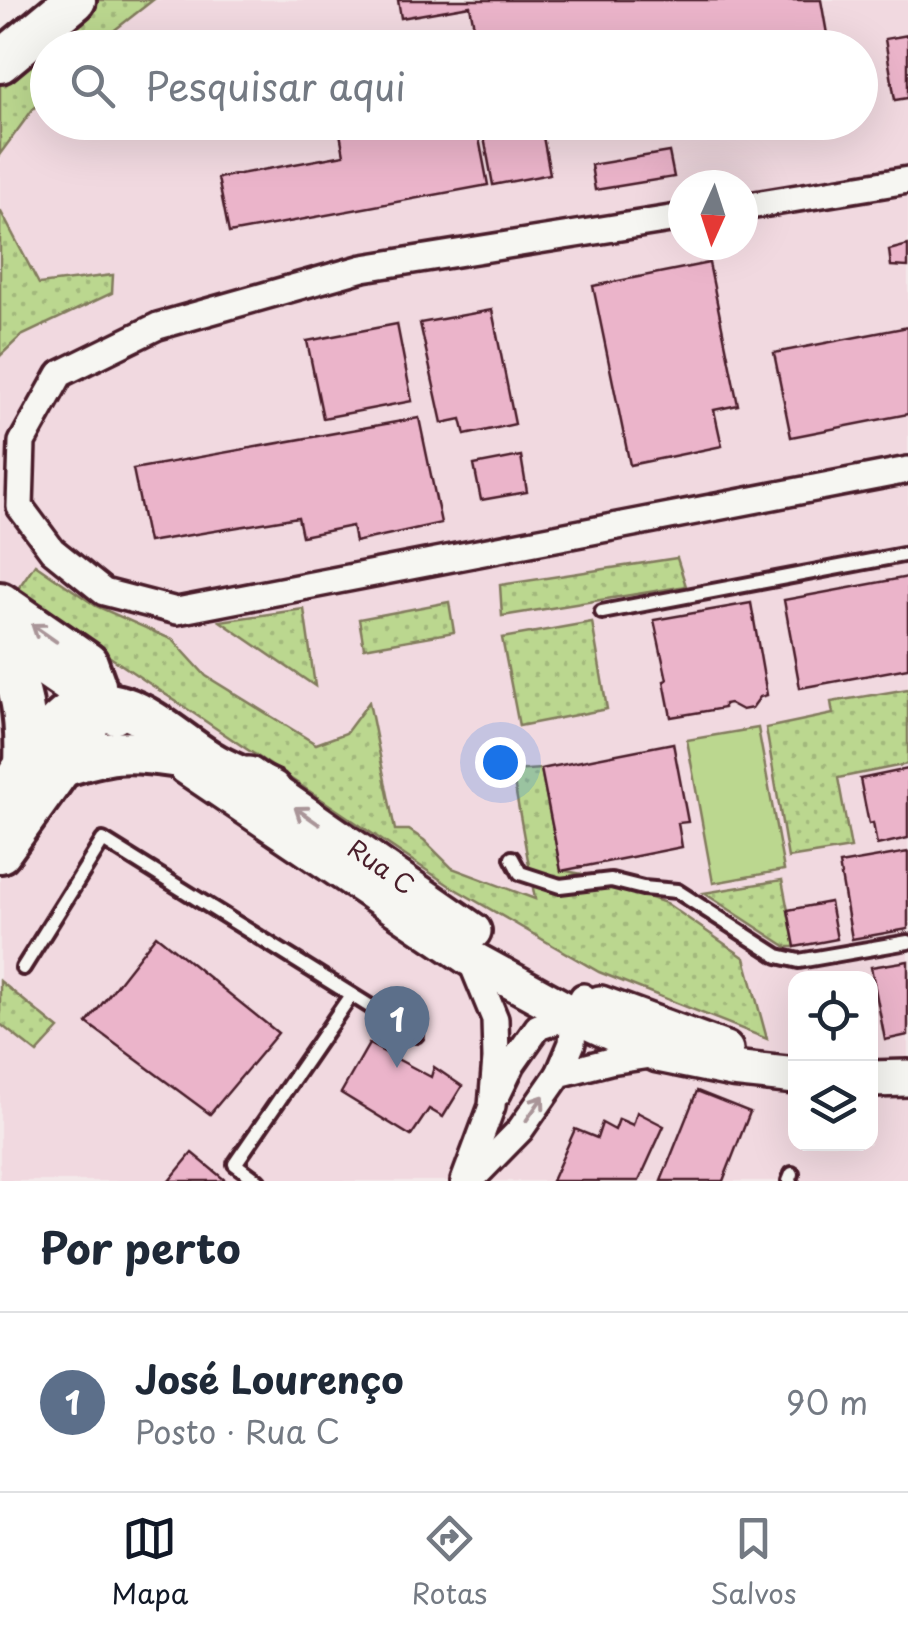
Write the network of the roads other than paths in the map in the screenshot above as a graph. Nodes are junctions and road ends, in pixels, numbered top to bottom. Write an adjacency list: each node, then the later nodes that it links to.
1 (45, 0): 4 (main road)
2 (75, 0): 3 (main road)
3 (39, 30)
4 (0, 37)
5 (30, 37): 6 (main road)
6 (0, 62)
7 (908, 180): 8 (street)
8 (758, 205)
9 (668, 218): 10 (street)
10 (908, 470)
11 (908, 554): 13 (lane)
12 (0, 603): 15 (main road, Rua C, one-way to 12)
13 (602, 612)
14 (0, 640): 16 (street, Rua C); 18 (main road)
15 (87, 663): 16 (main road); 19 (street, Rua C)
16 (95, 703): 17 (street, Rua C); 18 (main road); 19 (main road)
17 (172, 756): 18 (main road); 24 (street, Rua C)
18 (44, 765): 20 (main road); 21 (main road)
19 (272, 790): 27 (street, Rua C, one-way to 19)
20 (0, 804)
21 (0, 852)
22 (512, 858): 23 (lane)
23 (908, 942)
24 (470, 958): 27 (street, Rua C); 35 (street)
25 (23, 968): 26 (lane)
26 (352, 994): 28 (lane); 36 (lane)
27 (578, 1006): 29 (street, Rua C); 30 (street, Rua C); 31 (street); 35 (street)
28 (416, 1035)
29 (658, 1054): 31 (street); 32 (street, Rua C)
30 (788, 1073)
31 (559, 1074): 37 (street, one-way to 31)
32 (788, 1075)
33 (908, 1078): 34 (street)
34 (878, 1079)
35 (492, 1106): 37 (street)
36 (258, 1181)
37 (467, 1181)

